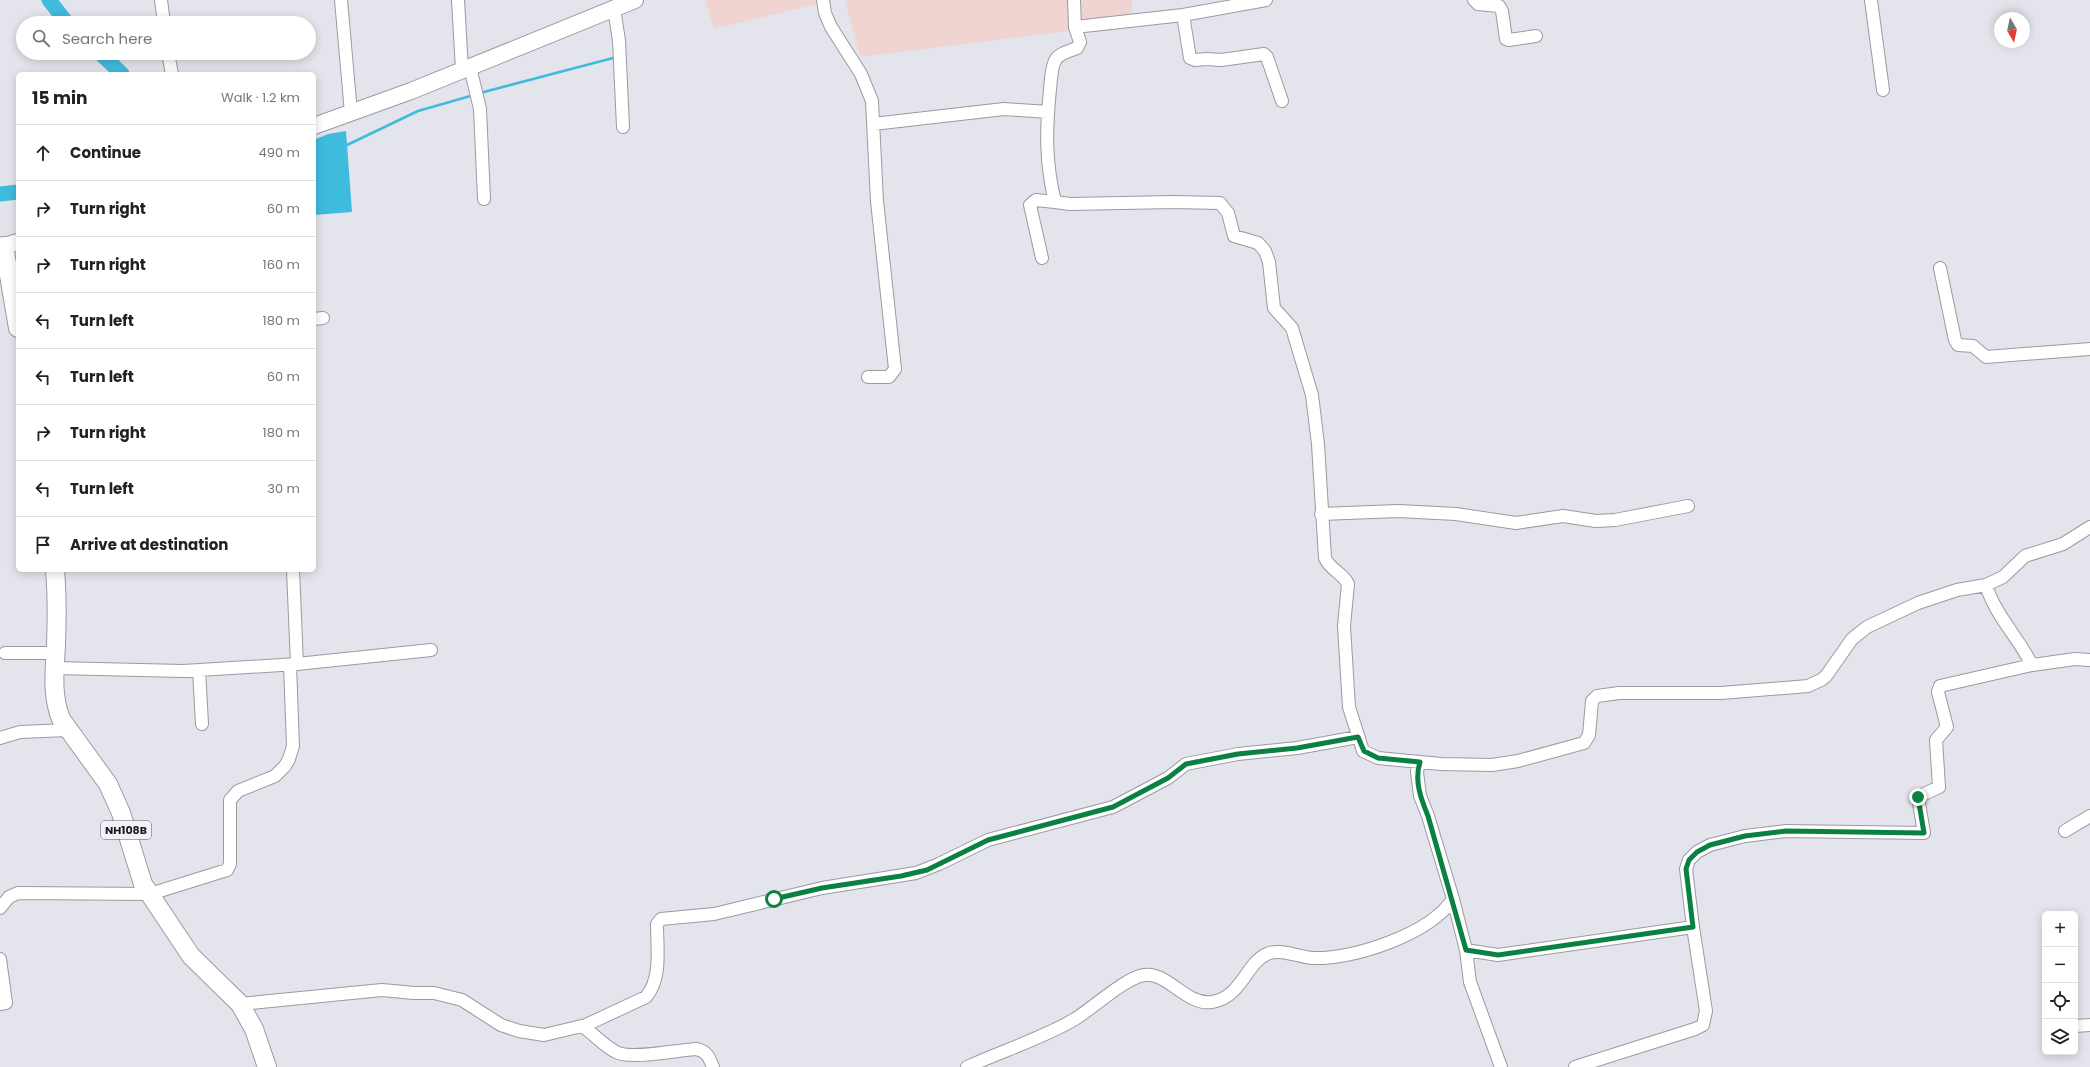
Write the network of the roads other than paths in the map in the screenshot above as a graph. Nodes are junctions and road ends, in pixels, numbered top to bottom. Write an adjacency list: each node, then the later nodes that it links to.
1 (160, 0): 12 (street)
2 (341, 0): 21 (street)
3 (458, 0): 16 (street)
4 (635, 0): 10 (main road)
5 (823, 0): 22 (street)
6 (1074, 0): 13 (street)
7 (1266, 0): 11 (street)
8 (1474, 0): 14 (street)
9 (1871, 0): 18 (street)
10 (614, 8): 16 (main road); 24 (street)
11 (1183, 15): 13 (street); 19 (street)
12 (163, 16)
13 (1076, 27): 20 (street)
14 (1536, 36)
15 (169, 60): 17 (street)
16 (466, 68): 21 (main road); 25 (street)
17 (172, 72)
18 (1883, 90)
19 (1282, 100)
20 (1048, 112): 22 (street); 26 (street)
21 (351, 113): 23 (main road)
22 (873, 124): 32 (street)
23 (316, 125)
24 (623, 127)
25 (484, 199)
26 (1055, 202): 28 (street); 34 (street)
27 (7, 245): 30 (highway)
28 (1042, 258)
29 (1940, 268): 31 (street)
30 (16, 314)
31 (2090, 349)
32 (868, 377)
33 (1688, 506): 34 (street)
34 (1322, 514): 48 (street)
35 (2090, 527): 38 (street)
36 (55, 572): 42 (highway, NH108B)
37 (293, 572): 43 (street)
38 (1986, 585): 44 (street); 50 (street)
39 (431, 650): 43 (street)
40 (5, 653): 42 (street)
41 (2090, 660): 44 (street)
42 (55, 661): 45 (street); 47 (highway, NH108B)
43 (294, 664): 45 (street); 53 (street)
44 (2032, 665): 56 (street)
45 (199, 670): 46 (street)
46 (202, 724)
47 (68, 730): 49 (street); 53 (highway, NH108B)
48 (1358, 737): 50 (street); 62 (street)
49 (0, 738)
50 (1420, 762): 54 (street)
51 (2090, 816): 52 (street)
52 (2065, 831)
53 (150, 894): 55 (street); 60 (highway, NH108B)
54 (1453, 899): 57 (street); 66 (street)
55 (0, 908)
56 (1693, 927): 57 (street); 68 (street)
57 (1466, 950): 67 (street)
58 (0, 959): 59 (street)
59 (0, 1004)
60 (240, 1004): 62 (street); 64 (highway, NH108B)
61 (2090, 1025): 63 (street)
62 (582, 1026): 65 (street)
63 (2078, 1026)
64 (267, 1067)
65 (713, 1067)
66 (967, 1067)
67 (1501, 1067)
68 (1575, 1067)

